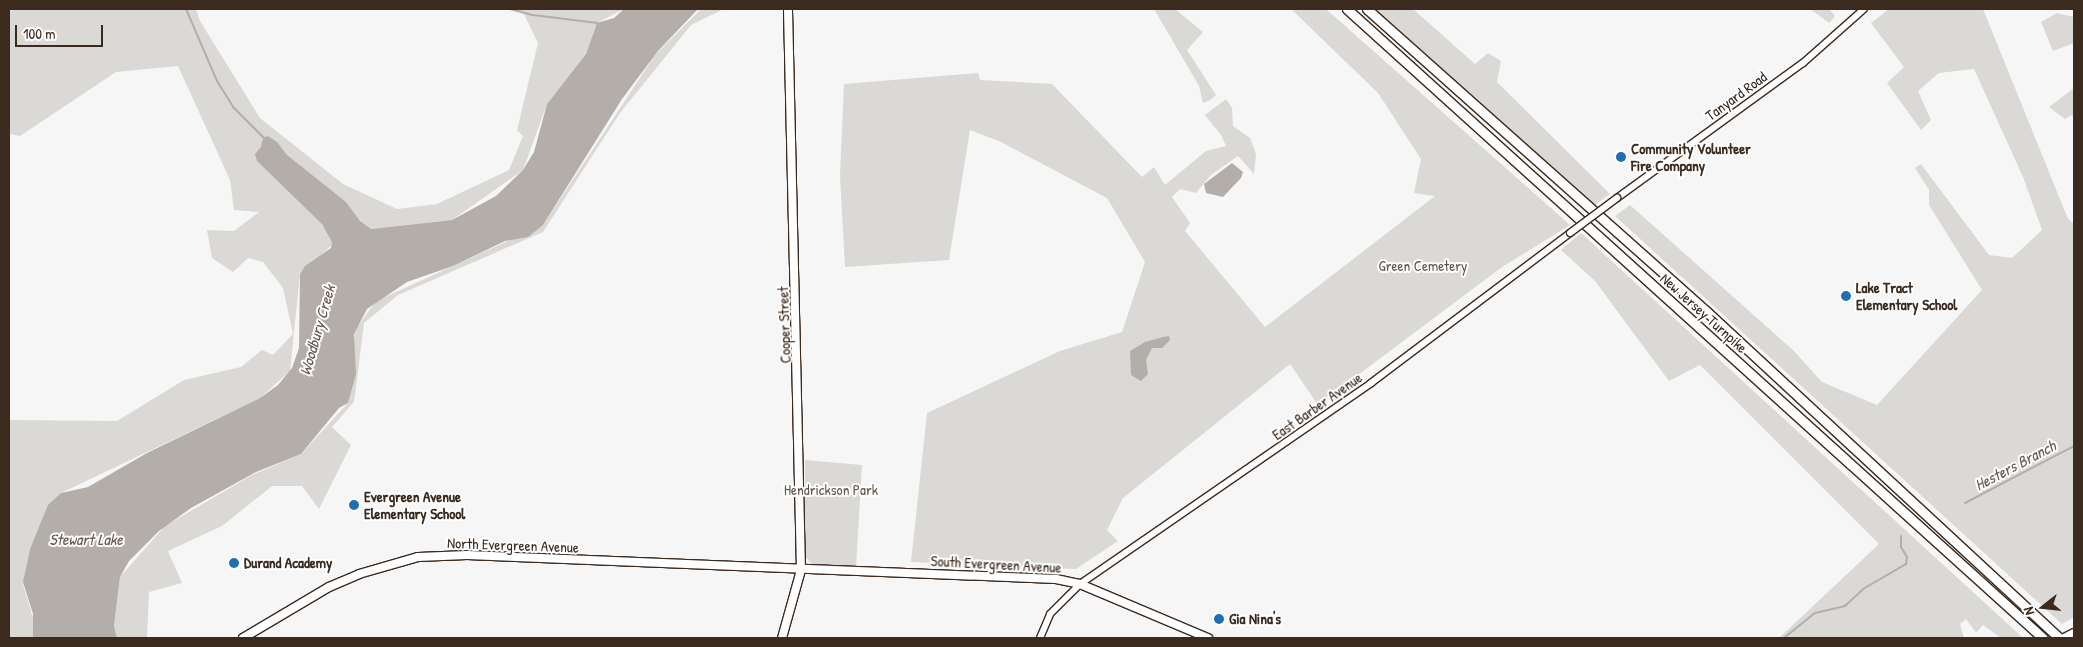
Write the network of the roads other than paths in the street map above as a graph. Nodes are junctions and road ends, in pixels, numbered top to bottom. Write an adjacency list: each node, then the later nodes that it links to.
1 (788, 9): 6 (main road, Cooper Street)
2 (1347, 9): 13 (highway, New Jersey Turnpike)
3 (1367, 9): 14 (highway, New Jersey Turnpike)
4 (1864, 9): 5 (street, Tanyard Road)
5 (1617, 198): 7 (street, East Barber Avenue, bridge)
6 (801, 570): 7 (main road, South Evergreen Avenue); 9 (main road, North Evergreen Avenue); 10 (main road, Cooper Street)
7 (1080, 584): 11 (street, East Barber Avenue); 12 (main road, South Evergreen Avenue)
8 (2074, 633): 15 (main road)
9 (243, 638)
10 (782, 638)
11 (1040, 638)
12 (1208, 638)
13 (2043, 638)
14 (2059, 638)
15 (2064, 638)

